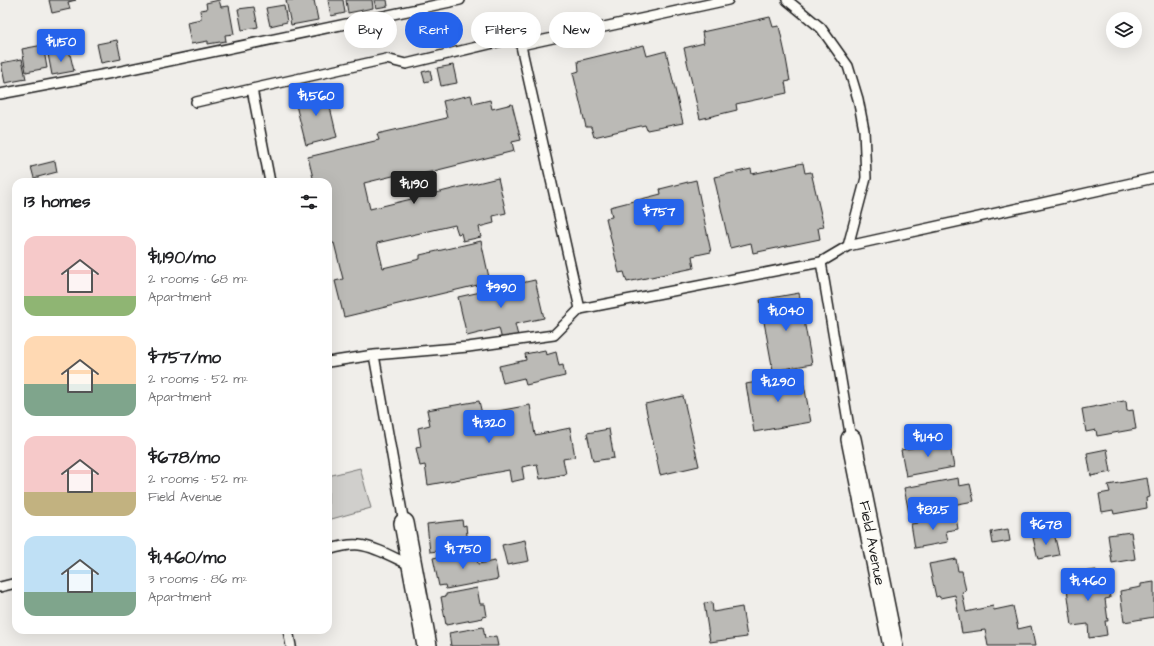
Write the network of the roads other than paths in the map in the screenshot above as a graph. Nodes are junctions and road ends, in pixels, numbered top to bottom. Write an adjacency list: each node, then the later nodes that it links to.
1 (460, 0): 8 (lane)
2 (728, 0): 4 (lane)
3 (787, 0): 12 (lane)
4 (541, 41)
5 (473, 48): 7 (lane)
6 (522, 48): 14 (lane)
7 (252, 89): 9 (lane); 10 (lane)
8 (0, 94)
9 (196, 102)
10 (269, 178)
11 (1154, 178): 12 (lane)
12 (848, 246): 13 (lane)
13 (821, 262): 14 (lane); 17 (lane)
14 (580, 309): 15 (lane)
15 (374, 355): 16 (lane); 18 (lane)
16 (332, 361)
17 (851, 439): 26 (street, Field Avenue)
18 (404, 523): 20 (street)
19 (332, 549): 20 (lane)
20 (412, 566): 25 (street)
21 (12, 584): 22 (lane)
22 (0, 587)
23 (289, 634): 24 (lane)
24 (291, 646)
25 (427, 646)
26 (893, 646)

